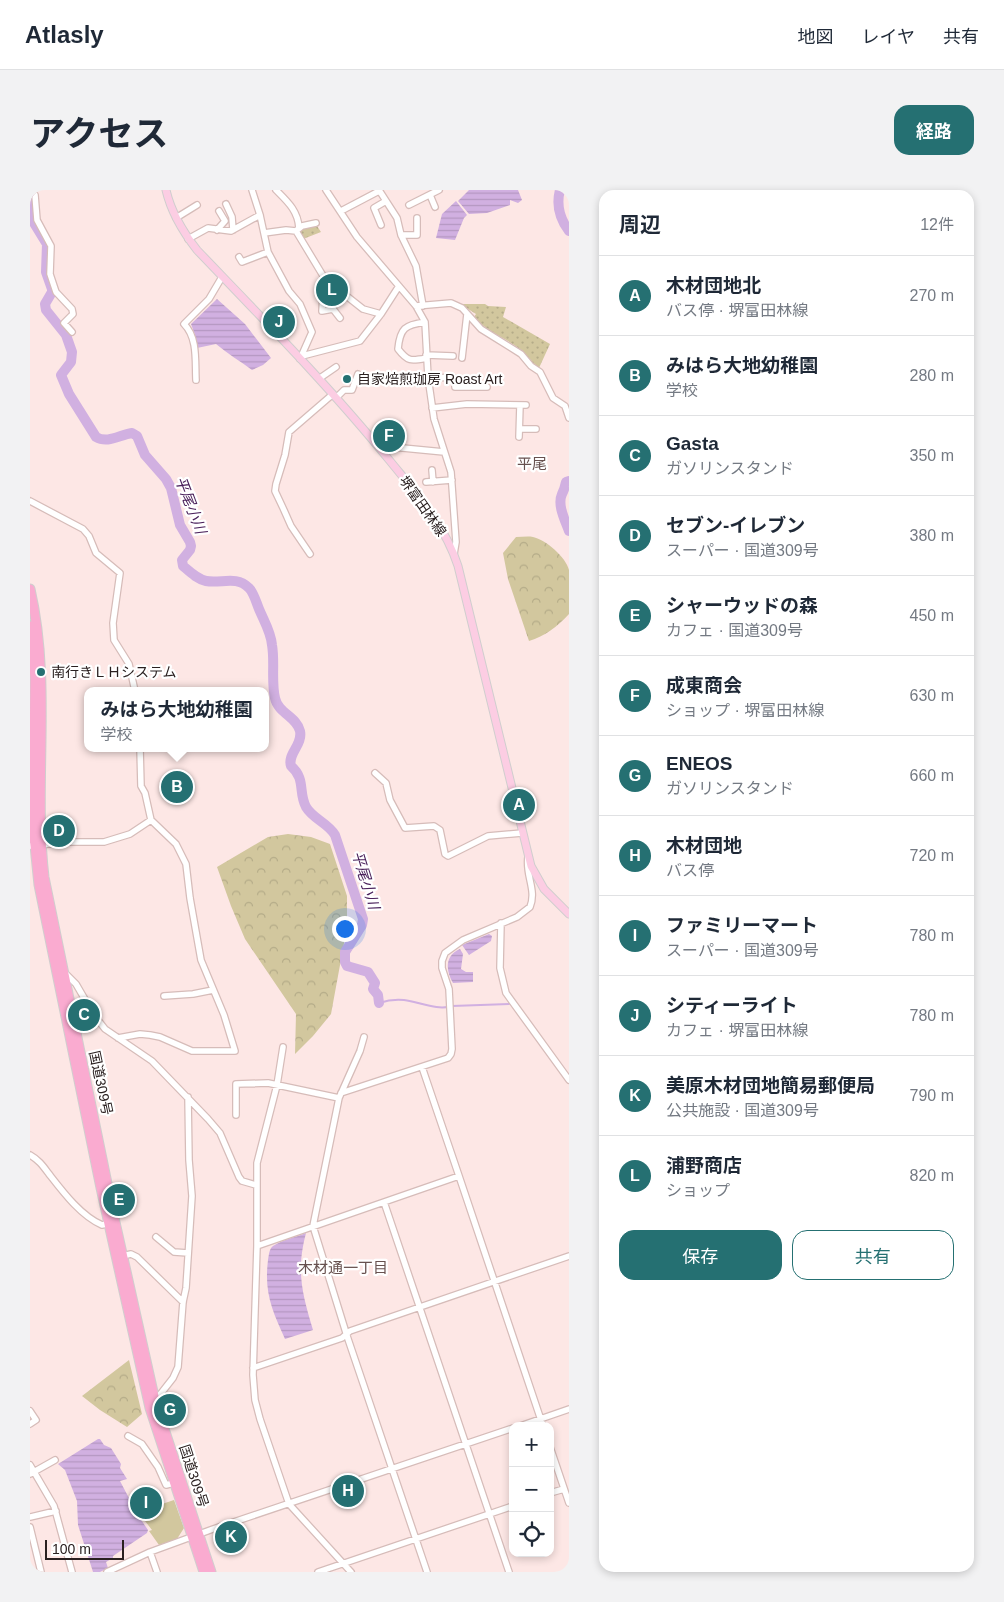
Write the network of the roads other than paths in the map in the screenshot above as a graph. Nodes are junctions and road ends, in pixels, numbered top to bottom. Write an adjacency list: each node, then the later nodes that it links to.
1 (30, 190): 37 (street)
2 (166, 190): 17 (main road, 堺富田林線)
3 (252, 190): 16 (street)
4 (276, 190): 23 (street)
5 (326, 190): 15 (street)
6 (439, 190): 8 (street)
7 (379, 191): 9 (street); 15 (street)
8 (430, 195): 11 (street); 13 (street)
9 (386, 202): 20 (street); 25 (street)
10 (226, 204): 22 (street)
11 (409, 204)
12 (197, 205): 17 (street)
13 (435, 207)
14 (219, 211): 21 (street)
15 (341, 211): 31 (street)
16 (260, 215): 22 (street); 24 (street)
17 (176, 218): 26 (main road, 堺富田林線)
18 (417, 218): 25 (street)
19 (316, 223): 23 (street)
20 (381, 225)
21 (217, 230): 22 (street); 26 (street)
22 (233, 230)
23 (297, 230): 24 (street); 30 (street)
24 (264, 233): 27 (street)
25 (401, 235): 32 (street)
26 (188, 238): 29 (main road, 堺富田林線)
27 (268, 252): 28 (street); 40 (street)
28 (239, 257)
29 (222, 276): 40 (main road, 堺富田林線); 46 (street)
30 (329, 282): 33 (street); 35 (street)
31 (400, 286): 32 (street); 33 (street)
32 (420, 306): 34 (street); 36 (street)
33 (381, 314): 40 (street)
34 (467, 314): 41 (street); 50 (street)
35 (340, 318)
36 (425, 322): 38 (street); 38 (street)
37 (72, 332)
38 (427, 356): 39 (street); 44 (street)
39 (453, 356)
40 (301, 357): 45 (main road, 堺富田林線)
41 (462, 358)
42 (336, 367): 45 (street)
43 (358, 374): 48 (street)
44 (428, 377): 47 (street); 49 (street)
45 (320, 378): 48 (main road, 堺富田林線)
46 (196, 380)
47 (487, 387)
48 (335, 396): 54 (main road, 堺富田林線); 61 (street)
49 (432, 408): 51 (street); 55 (street)
50 (569, 418)
51 (520, 429): 52 (street); 53 (street)
52 (536, 430)
53 (519, 437)
54 (375, 443): 55 (street); 62 (main road, 堺富田林線)
55 (444, 452): 57 (street)
56 (432, 470): 59 (street)
57 (452, 480): 59 (street); 62 (street)
58 (426, 482): 59 (street)
59 (433, 482)
60 (30, 501): 65 (street)
61 (310, 554)
62 (454, 554): 70 (main road, 堺富田林線)
63 (30, 589): 71 (highway, 国道309号)
64 (30, 626): 66 (highway, 国道309号)
65 (134, 687)
66 (32, 713): 71 (highway, 国道309号)
67 (140, 752): 69 (street)
68 (375, 773): 70 (street)
69 (151, 820): 71 (street); 76 (street)
70 (522, 833): 72 (main road, 堺富田林線)
71 (35, 846): 75 (highway, 国道309号); 91 (highway, 国道309号)
72 (528, 857): 73 (main road, 堺富田林線); 74 (street)
73 (569, 914)
74 (501, 923): 81 (street); 82 (street)
75 (64, 972): 79 (street); 91 (highway, 国道309号)
76 (213, 990): 77 (street); 79 (street)
77 (164, 996)
78 (364, 1037): 84 (street)
79 (118, 1038): 85 (street)
80 (283, 1047): 83 (street)
81 (422, 1067): 84 (street); 88 (street)
82 (569, 1080)
83 (277, 1085): 84 (street); 86 (street); 89 (street)
84 (340, 1096): 92 (street)
85 (188, 1097): 89 (street); 95 (street)
86 (236, 1115)
87 (30, 1155): 91 (street)
88 (459, 1176): 90 (street); 98 (street)
89 (256, 1185): 94 (street)
90 (384, 1202): 92 (street); 100 (street)
91 (112, 1223): 96 (highway, 国道309号); 118 (highway, 国道309号)
92 (314, 1226): 94 (street); 101 (street)
93 (156, 1237): 95 (street)
94 (257, 1246): 102 (street)
95 (188, 1253): 99 (street)
96 (122, 1256): 99 (street); 103 (highway, 国道309号)
97 (569, 1256): 98 (street)
98 (494, 1282): 100 (street); 106 (street)
99 (183, 1302): 103 (street)
100 (420, 1308): 101 (street); 112 (street)
101 (346, 1334): 102 (street); 116 (street)
102 (253, 1368): 122 (street)
103 (155, 1401): 128 (highway, 国道309号)
104 (569, 1409): 106 (street)
105 (30, 1411): 109 (street)
106 (540, 1418): 107 (street); 108 (street)
107 (530, 1422)
108 (542, 1422)
109 (30, 1424)
110 (509, 1429): 112 (street)
111 (128, 1436): 118 (street)
112 (466, 1444): 116 (street); 125 (street)
113 (554, 1459): 119 (street)
114 (54, 1460): 117 (street)
115 (30, 1465): 117 (street)
116 (392, 1469): 122 (street); 129 (street)
117 (32, 1473): 124 (street)
118 (174, 1483): 128 (highway, 国道309号)
119 (564, 1488): 120 (street); 121 (street)
120 (554, 1492)
121 (569, 1502)
122 (289, 1504): 128 (street); 131 (street)
123 (509, 1507): 125 (street)
124 (56, 1511): 126 (street); 134 (street)
125 (490, 1514): 129 (street); 141 (street)
126 (30, 1517)
127 (30, 1527): 133 (street)
128 (195, 1536): 130 (street); 136 (highway, 国道309号); 137 (highway, 国道309号)
129 (416, 1540): 131 (street); 140 (street)
130 (150, 1552): 132 (street); 135 (street)
131 (343, 1564): 138 (street); 139 (street)
132 (112, 1571)
133 (41, 1572)
134 (72, 1572)
135 (156, 1572)
136 (204, 1572)
137 (212, 1572)
138 (318, 1572)
139 (351, 1572)
140 (427, 1572)
141 (509, 1572)

